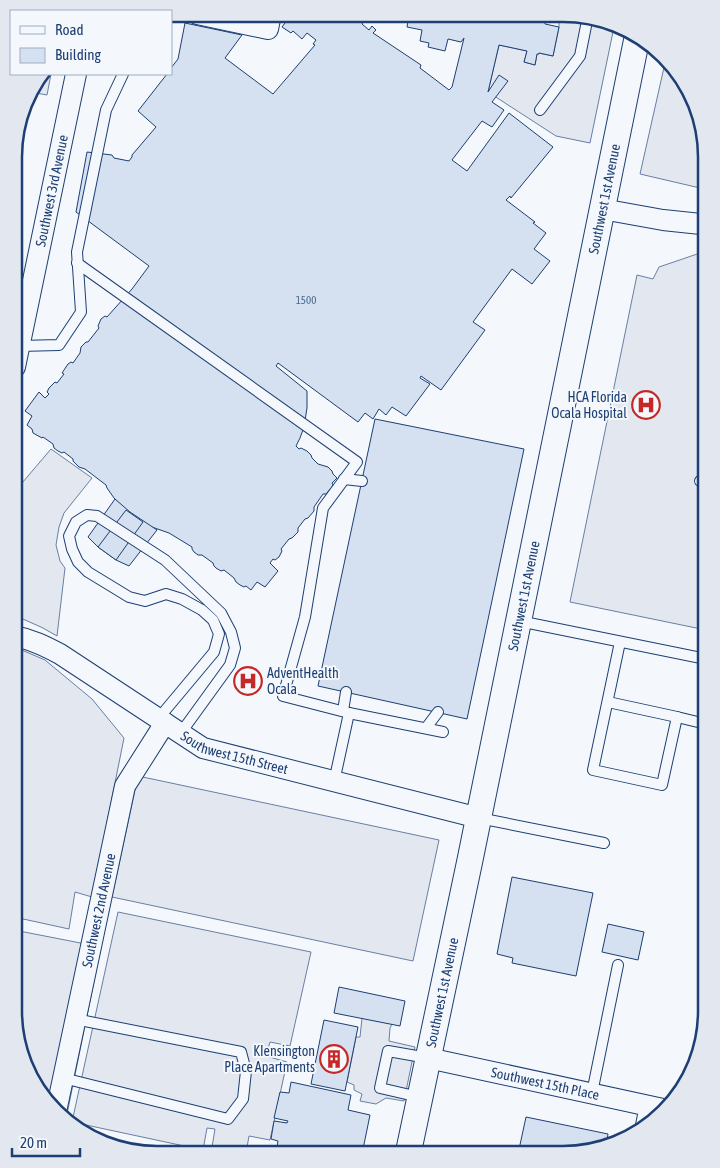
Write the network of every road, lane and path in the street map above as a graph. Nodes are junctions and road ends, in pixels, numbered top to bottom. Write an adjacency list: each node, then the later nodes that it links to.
1 (586, 25): 5 (lane)
2 (636, 44): 6 (street, Southwest 1st Avenue)
3 (76, 75): 9 (street, Southwest 3rd Avenue)
4 (123, 75): 8 (lane)
5 (540, 110)
6 (602, 209): 7 (street); 13 (street, Southwest 1st Avenue)
7 (698, 224)
8 (78, 263): 10 (lane); 11 (lane)
9 (22, 323)
10 (22, 346)
11 (344, 479): 12 (lane); 19 (lane)
12 (362, 481)
13 (519, 621): 15 (lane); 27 (street, Southwest 1st Avenue)
14 (22, 637): 23 (street, Southwest 15th Street)
15 (620, 642): 16 (lane); 18 (lane)
16 (697, 657)
17 (346, 692): 19 (lane)
18 (608, 702): 21 (lane); 21 (lane)
19 (346, 712): 24 (lane); 26 (lane)
20 (438, 712): 24 (lane)
21 (677, 717): 22 (lane)
22 (697, 722)
23 (167, 725): 23 (lane); 26 (street, Southwest 15th Street); 30 (street, Southwest 2nd Avenue)
24 (426, 728): 25 (lane)
25 (443, 732)
26 (334, 782): 27 (street, Southwest 15th Street)
27 (479, 818): 28 (lane); 31 (street, Southwest 1st Avenue)
28 (604, 843)
29 (618, 965): 33 (lane)
30 (75, 1019): 32 (street, Southwest 2nd Avenue); 32 (lane)
31 (428, 1058): 33 (street, Southwest 15th Place); 34 (street, Southwest 1st Avenue); 34 (lane)
32 (63, 1078): 35 (street, Southwest 2nd Avenue)
33 (592, 1093): 36 (street, Southwest 15th Place)
34 (420, 1096): 37 (street, Southwest 1st Avenue)
35 (58, 1102)
36 (654, 1107)
37 (410, 1146)

